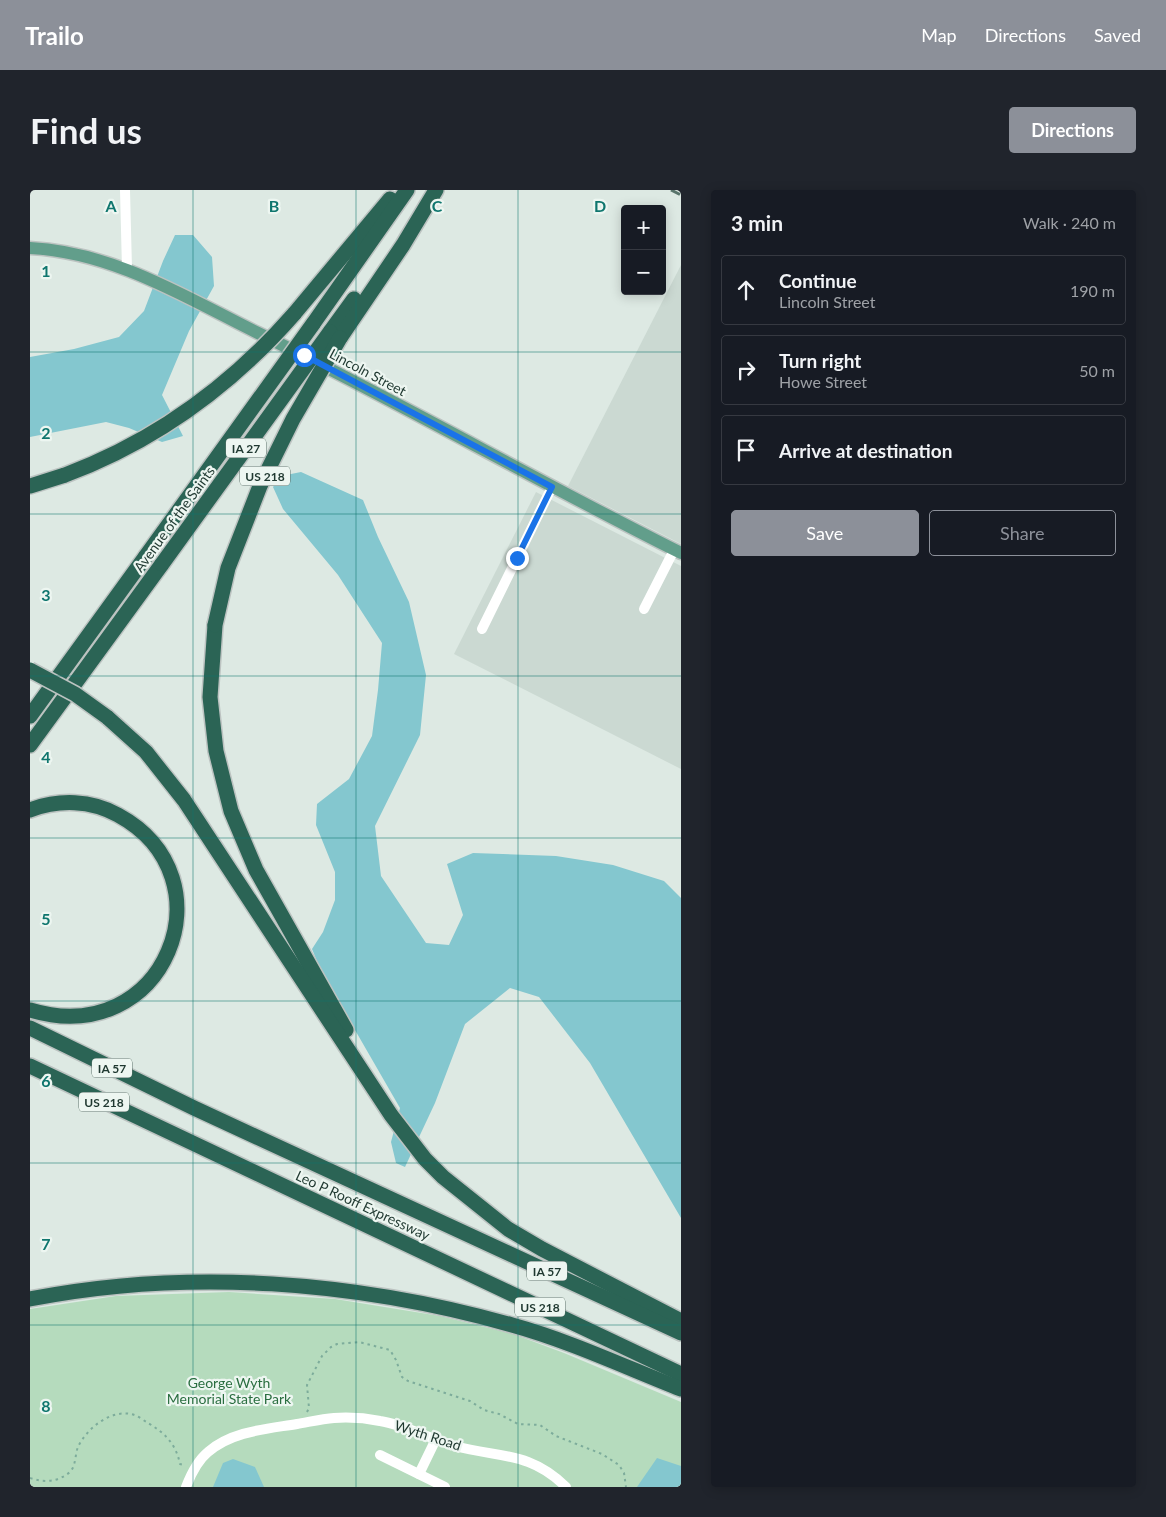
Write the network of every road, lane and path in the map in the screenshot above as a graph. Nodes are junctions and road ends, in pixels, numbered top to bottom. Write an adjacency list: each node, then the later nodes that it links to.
1 (125, 190): 7 (street)
2 (398, 190): 9 (highway, bridge)
3 (407, 190): 15 (highway, Avenue of the Saints, bridge)
4 (432, 190): 8 (highway, Avenue of the Saints / IA 27)
5 (436, 190): 8 (highway, US 218)
6 (30, 248): 7 (main road, Lincoln Street)
7 (127, 269): 10 (main road, Lincoln Street)
8 (335, 335): 16 (highway, Avenue of the Saints / IA 27, bridge); 21 (highway, US 218, bridge)
9 (30, 486)
10 (552, 487): 11 (main road, Lincoln Street); 13 (street)
11 (677, 551): 12 (street)
12 (644, 609)
13 (482, 629)
14 (30, 670): 21 (highway, bridge)
15 (30, 716)
16 (30, 744)
17 (30, 810): 18 (highway)
18 (30, 1010)
19 (30, 1028): 24 (highway, Leo P Rooff Expressway / IA 57)
20 (30, 1066): 25 (highway, Leo P Rooff Expressway / US 218)
21 (391, 1114): 23 (highway, US 218)
22 (30, 1299): 26 (highway)
23 (681, 1321)
24 (681, 1333)
25 (681, 1374)
26 (681, 1389)
27 (436, 1439): 29 (street); 30 (street, Wyth Road); 32 (street, Wyth Road)
28 (380, 1455): 29 (street)
29 (419, 1474): 31 (street)
30 (186, 1487)
31 (445, 1487)
32 (566, 1487)

